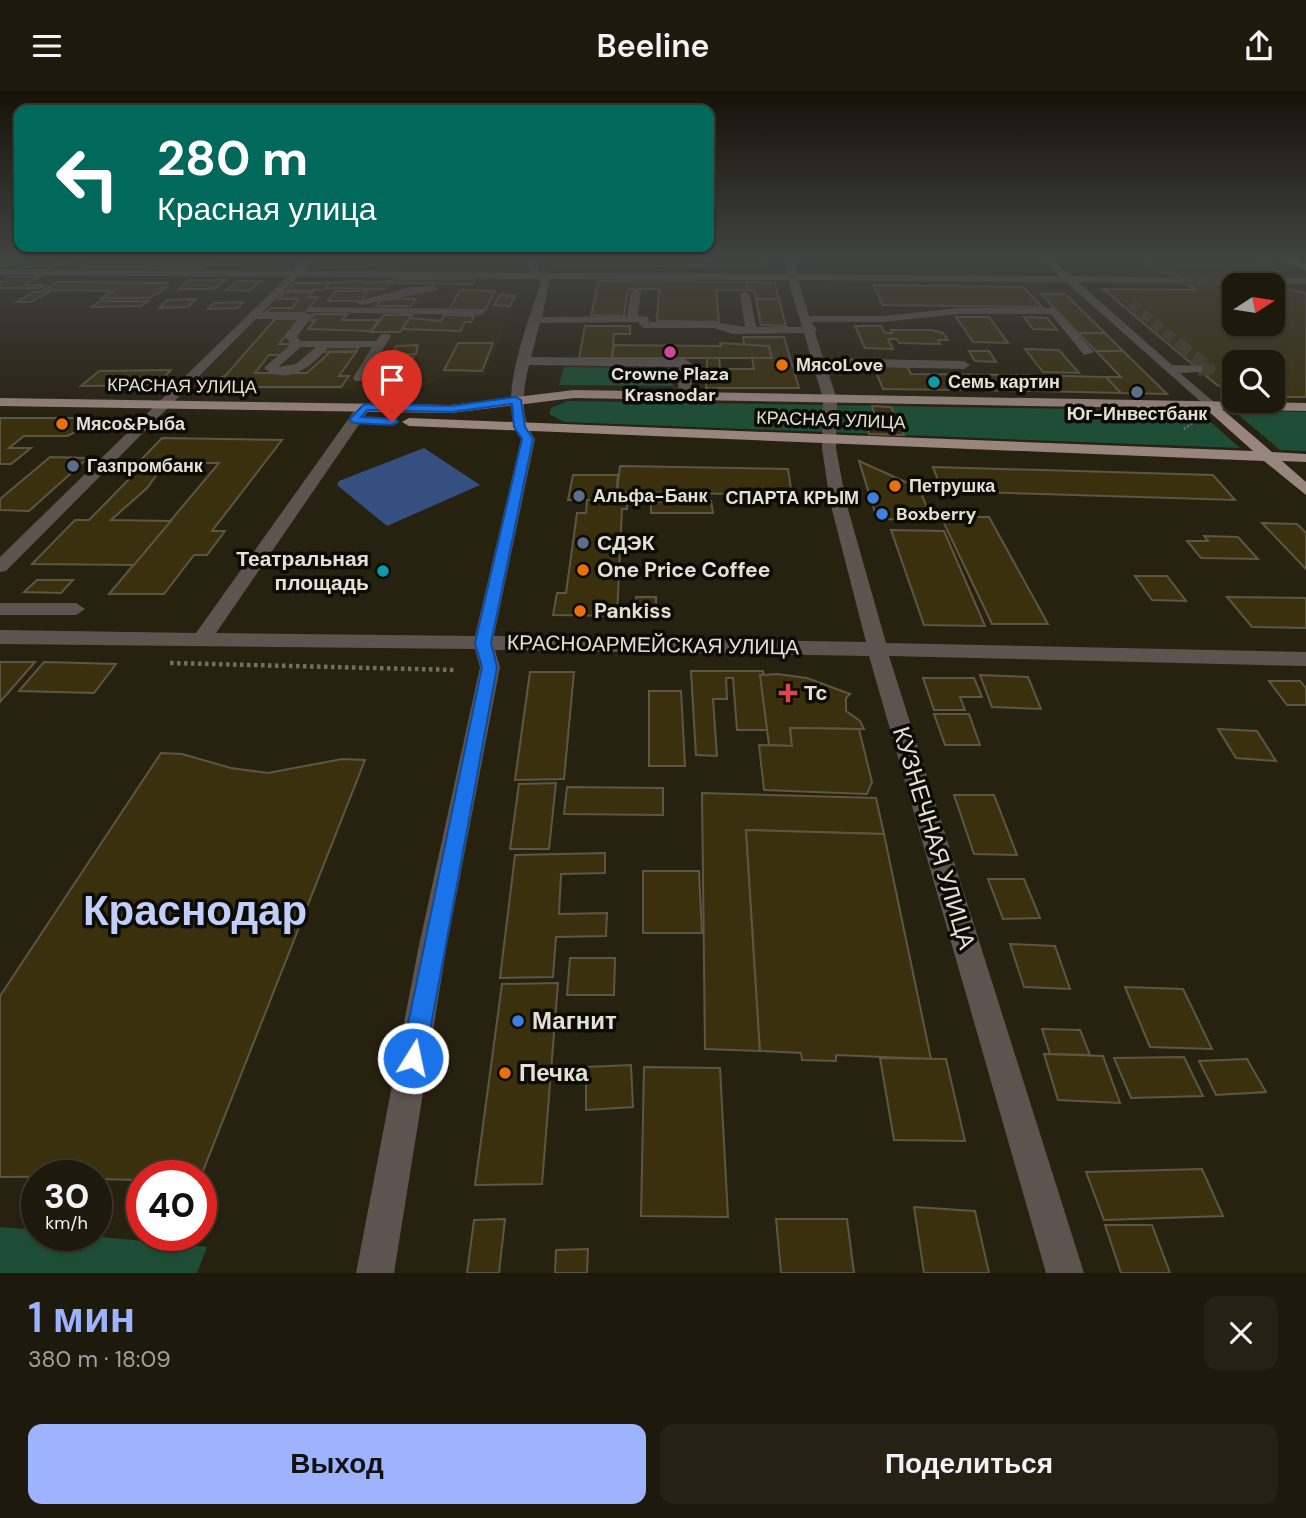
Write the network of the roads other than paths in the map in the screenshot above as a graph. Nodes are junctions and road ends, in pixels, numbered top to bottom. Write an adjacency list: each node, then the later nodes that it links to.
1 (255, 313): 11 (street)
2 (282, 313): 11 (street)
3 (311, 313): 16 (street)
4 (539, 313): 13 (street)
5 (633, 313): 12 (street)
6 (748, 313): 15 (street)
7 (805, 313): 14 (street, КУЗНЕЧНАЯ УЛИЦА)
8 (923, 313): 14 (street)
9 (1055, 313): 19 (street)
10 (1108, 313): 23 (street)
11 (251, 317): 33 (street)
12 (632, 319): 13 (street); 15 (street)
13 (538, 320): 21 (street)
14 (809, 324): 15 (street); 20 (street, КУЗНЕЧНАЯ УЛИЦА)
15 (751, 330)
16 (298, 344): 17 (street); 17 (street)
17 (325, 344): 25 (street)
18 (938, 352): 20 (street)
19 (1088, 352)
20 (819, 357): 22 (street); 27 (street, КУЗНЕЧНАЯ УЛИЦА)
21 (524, 361): 26 (street); 28 (street)
22 (964, 365)
23 (1170, 369): 24 (street); 30 (street)
24 (1198, 369)
25 (410, 377)
26 (685, 396): 27 (main road, КРАСНАЯ УЛИЦА); 28 (main road, КРАСНАЯ УЛИЦА)
27 (830, 398): 30 (main road, КРАСНАЯ УЛИЦА); 36 (street, КУЗНЕЧНАЯ УЛИЦА)
28 (516, 400): 34 (main road, КРАСНАЯ УЛИЦА); 35 (street)
29 (0, 402): 33 (main road, КРАСНАЯ УЛИЦА)
30 (1209, 405): 31 (main road, КРАСНАЯ УЛИЦА); 37 (main road)
31 (1306, 407)
32 (0, 408): 33 (main road, КРАСНАЯ УЛИЦА)
33 (162, 408): 34 (main road, КРАСНАЯ УЛИЦА); 40 (street)
34 (359, 414): 35 (main road, КРАСНАЯ УЛИЦА); 44 (street)
35 (519, 427): 36 (main road, КРАСНАЯ УЛИЦА); 45 (street)
36 (830, 439): 37 (main road, КРАСНАЯ УЛИЦА); 46 (street, КУЗНЕЧНАЯ УЛИЦА)
37 (1267, 457): 38 (main road, КРАСНАЯ УЛИЦА); 39 (main road)
38 (1306, 458)
39 (1306, 490)
40 (0, 567)
41 (0, 609): 42 (street)
42 (76, 609)
43 (0, 637): 44 (street, КРАСНОАРМЕЙСКАЯ УЛИЦА)
44 (201, 640): 45 (street, КРАСНОАРМЕЙСКАЯ УЛИЦА)
45 (483, 643): 46 (street, КРАСНОАРМЕЙСКАЯ УЛИЦА); 48 (street)
46 (877, 649): 47 (street, КРАСНОАРМЕЙСКАЯ УЛИЦА); 49 (street, КУЗНЕЧНАЯ УЛИЦА)
47 (1306, 659)
48 (374, 1273)
49 (1065, 1273)

